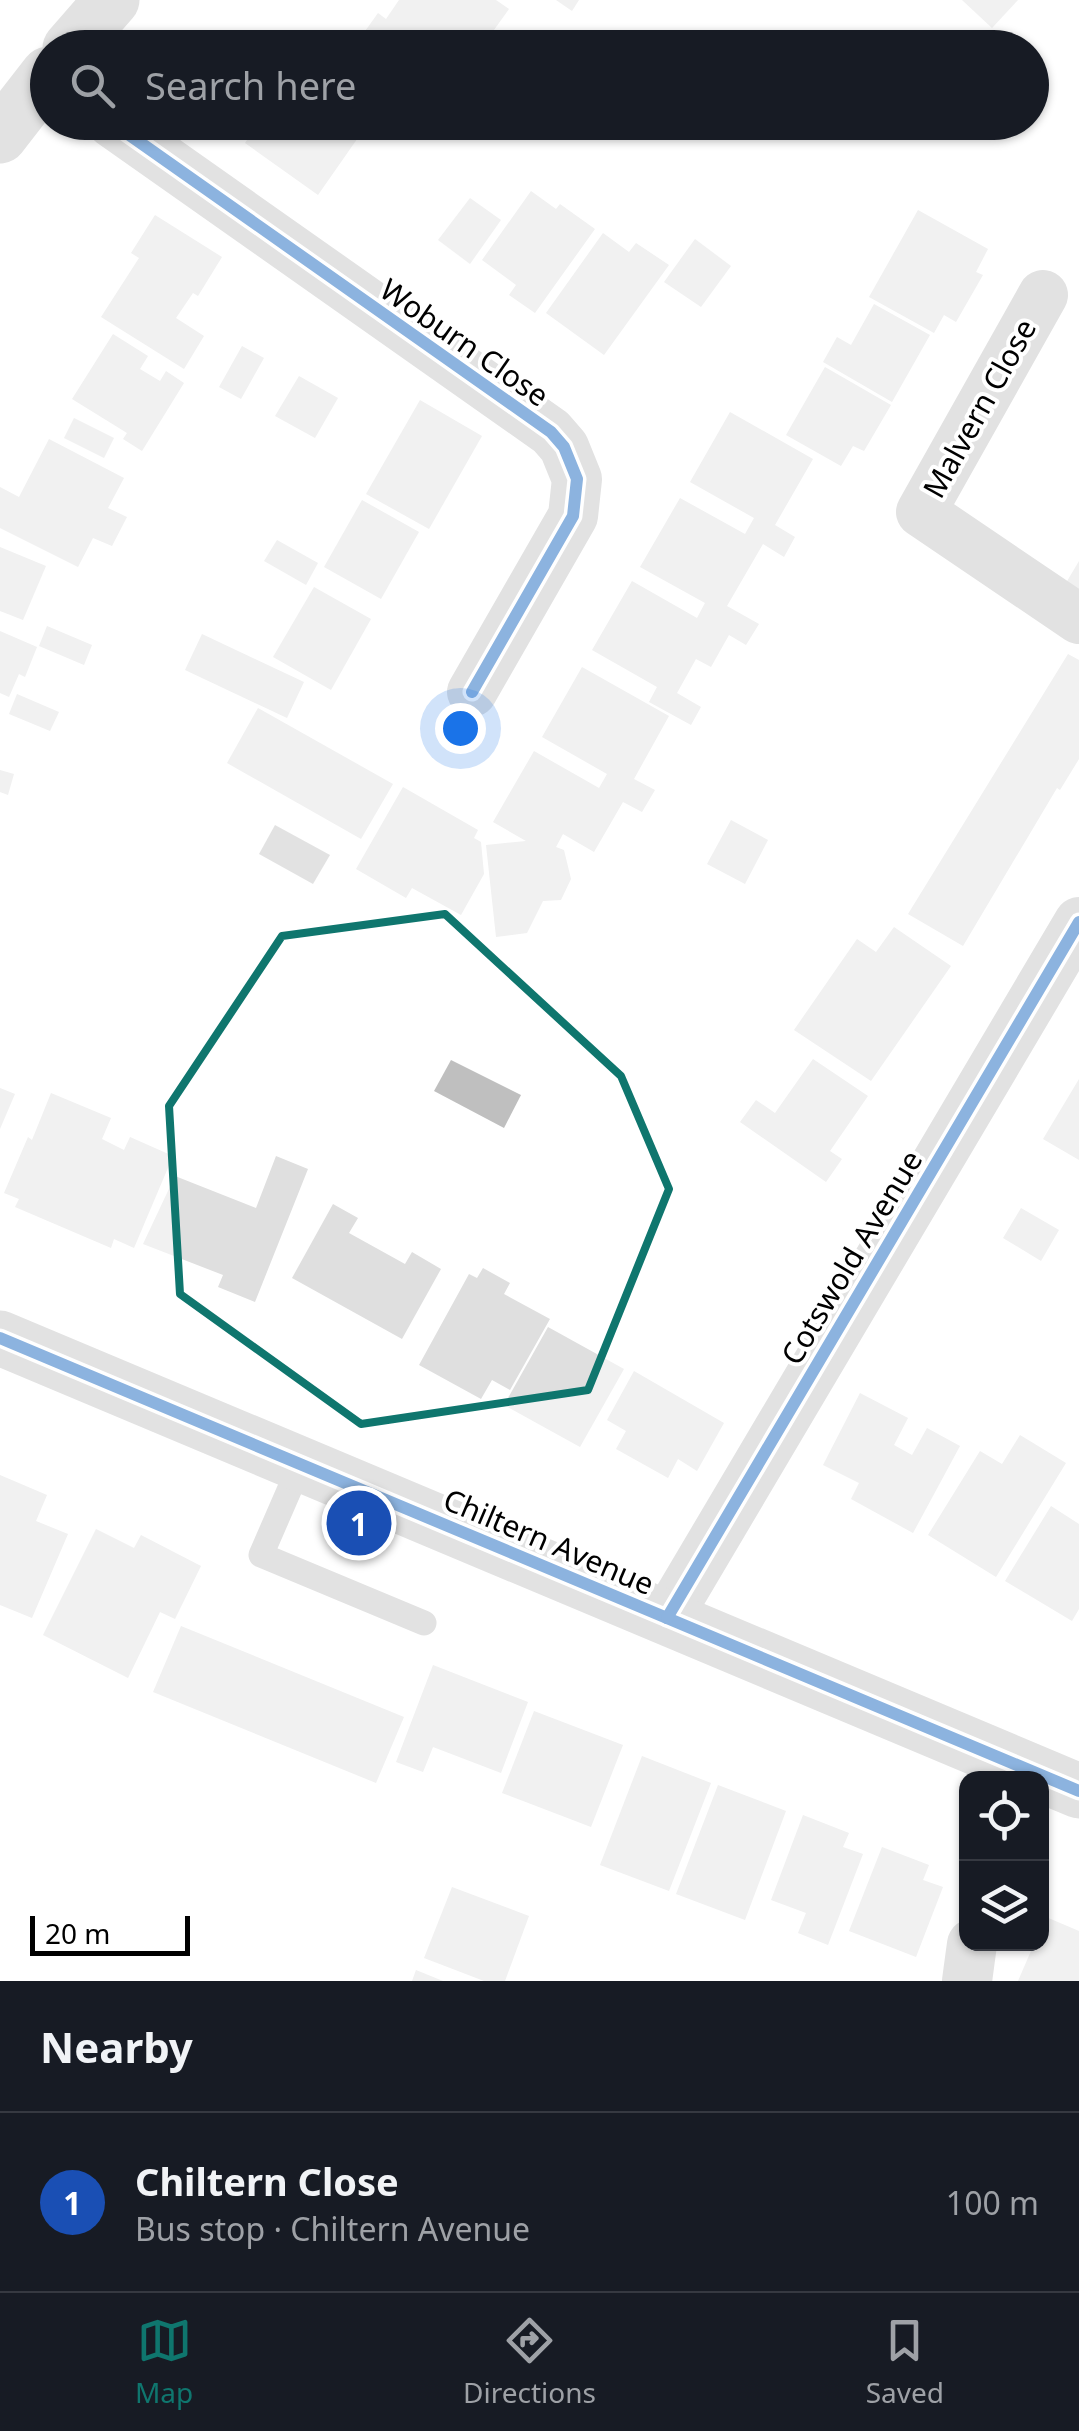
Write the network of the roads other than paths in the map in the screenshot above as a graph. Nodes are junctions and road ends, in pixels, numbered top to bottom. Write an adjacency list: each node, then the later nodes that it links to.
1 (112, 0): 2 (street)
2 (86, 30)
3 (30, 97): 4 (street)
4 (0, 136)
5 (136, 140): 8 (street, Woburn Close)
6 (1043, 295): 7 (street, Malvern Close)
7 (1079, 619)
8 (472, 692)
9 (1079, 922): 12 (street, Cotswold Avenue)
10 (0, 1338): 11 (street, Chiltern Avenue)
11 (301, 1463): 12 (street, Chiltern Avenue); 13 (lane)
12 (667, 1618): 14 (street, Chiltern Avenue)
13 (424, 1624)
14 (1052, 1781)
15 (971, 1951): 16 (street)
16 (967, 1981)

